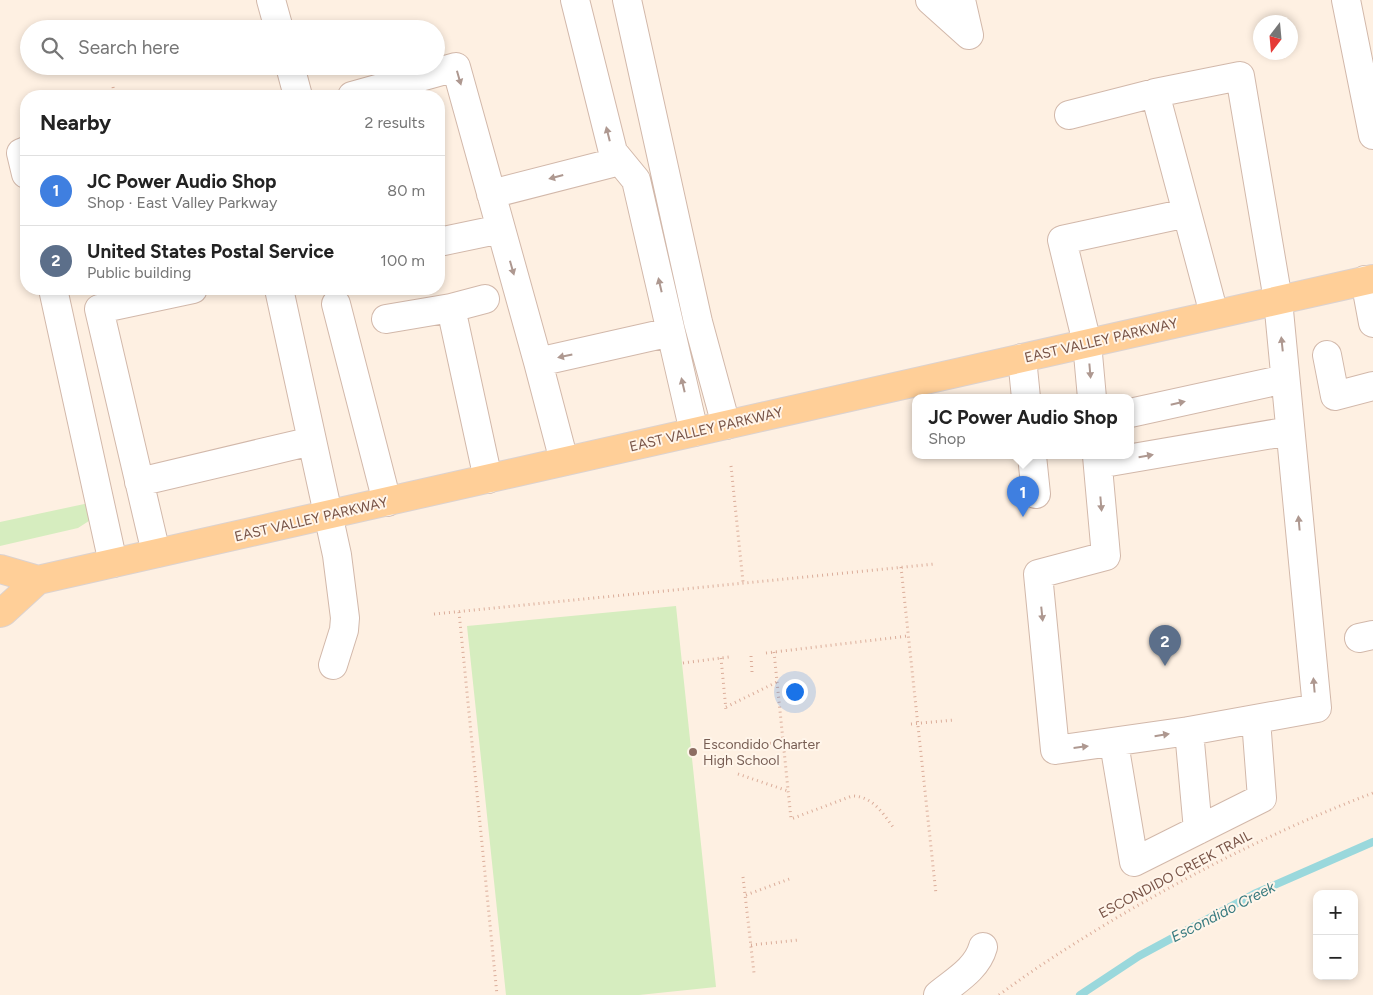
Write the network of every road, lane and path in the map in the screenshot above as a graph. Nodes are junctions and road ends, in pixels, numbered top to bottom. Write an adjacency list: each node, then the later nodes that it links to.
1 (271, 0): 7 (street)
2 (575, 0): 18 (street, one-way to 2)
3 (627, 0): 44 (street)
4 (930, 0): 5 (street)
5 (962, 0)
6 (1346, 0): 17 (street)
7 (277, 20)
8 (445, 70): 19 (street, one-way to 19)
9 (292, 75): 13 (street)
10 (427, 75): 14 (street, one-way to 10)
11 (112, 86): 12 (path)
12 (113, 90)
13 (296, 90)
14 (374, 90)
15 (1155, 93): 16 (street); 20 (street); 28 (street)
16 (1069, 115)
17 (1373, 135)
18 (620, 161): 19 (street, one-way to 19); 34 (street, one-way to 18)
19 (491, 194): 21 (street)
20 (1187, 213): 31 (street); 35 (street)
21 (501, 229): 22 (street); 38 (street, one-way to 38)
22 (445, 241)
23 (1369, 279): 28 (main road, EAST VALLEY PARKWAY); 33 (street)
24 (54, 295): 59 (street)
25 (165, 295): 54 (street)
26 (280, 295): 47 (street)
27 (485, 299): 30 (street)
28 (1278, 300): 31 (main road, EAST VALLEY PARKWAY); 39 (street, one-way to 28)
29 (336, 304): 56 (street)
30 (450, 308): 32 (street); 53 (street)
31 (1214, 314): 35 (main road, EAST VALLEY PARKWAY)
32 (386, 319)
33 (1373, 323)
34 (671, 332): 38 (street, one-way to 38); 46 (street, one-way to 34)
35 (1087, 343): 37 (main road, EAST VALLEY PARKWAY); 42 (street, one-way to 42)
36 (1327, 355): 40 (street)
37 (1022, 358): 41 (street); 44 (main road, EAST VALLEY PARKWAY)
38 (538, 362): 51 (street)
39 (1285, 378): 43 (street, one-way to 39); 45 (street)
40 (1373, 386)
41 (1026, 394)
42 (1092, 394)
43 (1134, 412)
44 (726, 425): 46 (main road, EAST VALLEY PARKWAY)
45 (1290, 431): 48 (street, one-way to 45); 79 (street, one-way to 45)
46 (694, 432): 51 (main road, EAST VALLEY PARKWAY)
47 (312, 441): 54 (street); 57 (street)
48 (1134, 454)
49 (1032, 459): 55 (street)
50 (1097, 460): 84 (street, one-way to 84)
51 (564, 461): 53 (main road, EAST VALLEY PARKWAY)
52 (731, 466): 64 (path)
53 (488, 479): 56 (main road, EAST VALLEY PARKWAY)
54 (139, 482): 58 (street)
55 (1036, 494)
56 (387, 502): 57 (main road, EAST VALLEY PARKWAY)
57 (330, 514): 58 (main road, EAST VALLEY PARKWAY); 75 (street)
58 (156, 554): 59 (main road, EAST VALLEY PARKWAY)
59 (113, 563): 63 (main road, EAST VALLEY PARKWAY)
60 (935, 564): 61 (path)
61 (901, 567): 64 (path); 68 (path)
62 (0, 569): 63 (main road, EAST VALLEY PARKWAY)
63 (38, 580): 66 (main road, EAST VALLEY PARKWAY)
64 (743, 583): 65 (path)
65 (459, 612): 67 (path); 99 (path)
66 (0, 613)
67 (434, 614)
68 (908, 636): 69 (path); 80 (path)
69 (774, 652): 70 (path); 77 (path)
70 (766, 653)
71 (751, 656): 76 (path)
72 (729, 657): 73 (path)
73 (721, 658): 74 (path); 77 (path)
74 (684, 663)
75 (333, 665)
76 (752, 672)
77 (777, 682): 83 (path)
78 (954, 720): 80 (path)
79 (1256, 720): 82 (street); 90 (street)
80 (918, 723): 81 (path); 93 (path)
81 (911, 724)
82 (1189, 731): 84 (street, one-way to 82); 90 (street)
83 (783, 742): 85 (path); 87 (path)
84 (1114, 743): 90 (street)
85 (735, 747)
86 (738, 774): 87 (path)
87 (788, 790): 89 (path)
88 (1373, 793): 101 (path, ESCONDIDO CREEK TRAIL)
89 (893, 826)
90 (1198, 830)
91 (744, 876): 94 (path)
92 (792, 878): 94 (path)
93 (936, 894)
94 (746, 895): 96 (path)
95 (799, 940): 96 (path)
96 (751, 945): 98 (path)
97 (983, 947): 100 (street)
98 (754, 973)
99 (497, 995)
100 (938, 995)
101 (999, 995)

